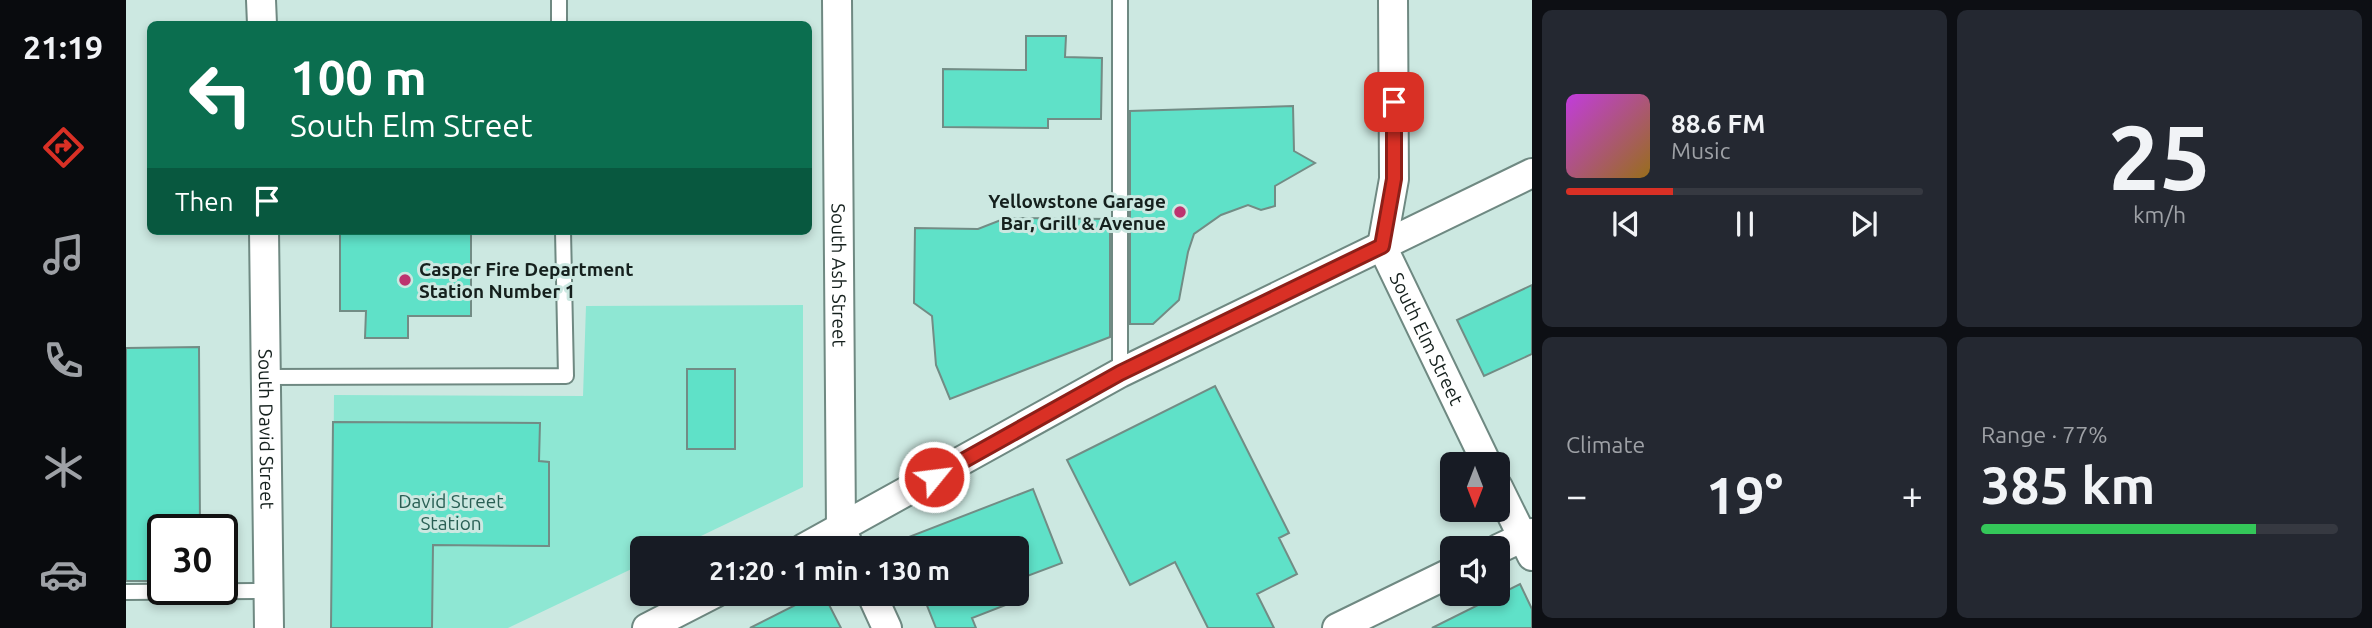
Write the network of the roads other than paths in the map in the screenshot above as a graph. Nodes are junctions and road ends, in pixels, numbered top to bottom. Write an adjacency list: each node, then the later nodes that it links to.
1 (261, 0): 6 (street)
2 (559, 0): 7 (lane)
3 (837, 0): 16 (street, South Ash Street)
4 (1120, 0): 12 (lane)
5 (1393, 0): 11 (street)
6 (262, 21)
7 (559, 21)
8 (1532, 173): 11 (street)
9 (264, 235): 13 (street, South David Street)
10 (563, 235): 13 (lane)
11 (1382, 246): 12 (street); 14 (street, South Elm Street)
12 (1120, 373): 17 (street)
13 (266, 377): 20 (street, South David Street)
14 (1481, 452)
15 (1510, 517): 18 (street)
16 (845, 536)
17 (848, 536)
18 (1521, 544)
19 (1440, 578): 27 (street)
20 (268, 591): 21 (lane); 24 (street, South David Street)
21 (126, 592)
22 (690, 606): 25 (street)
23 (877, 606): 26 (street)
24 (269, 628)
25 (647, 628)
26 (887, 628)
27 (1337, 628)

